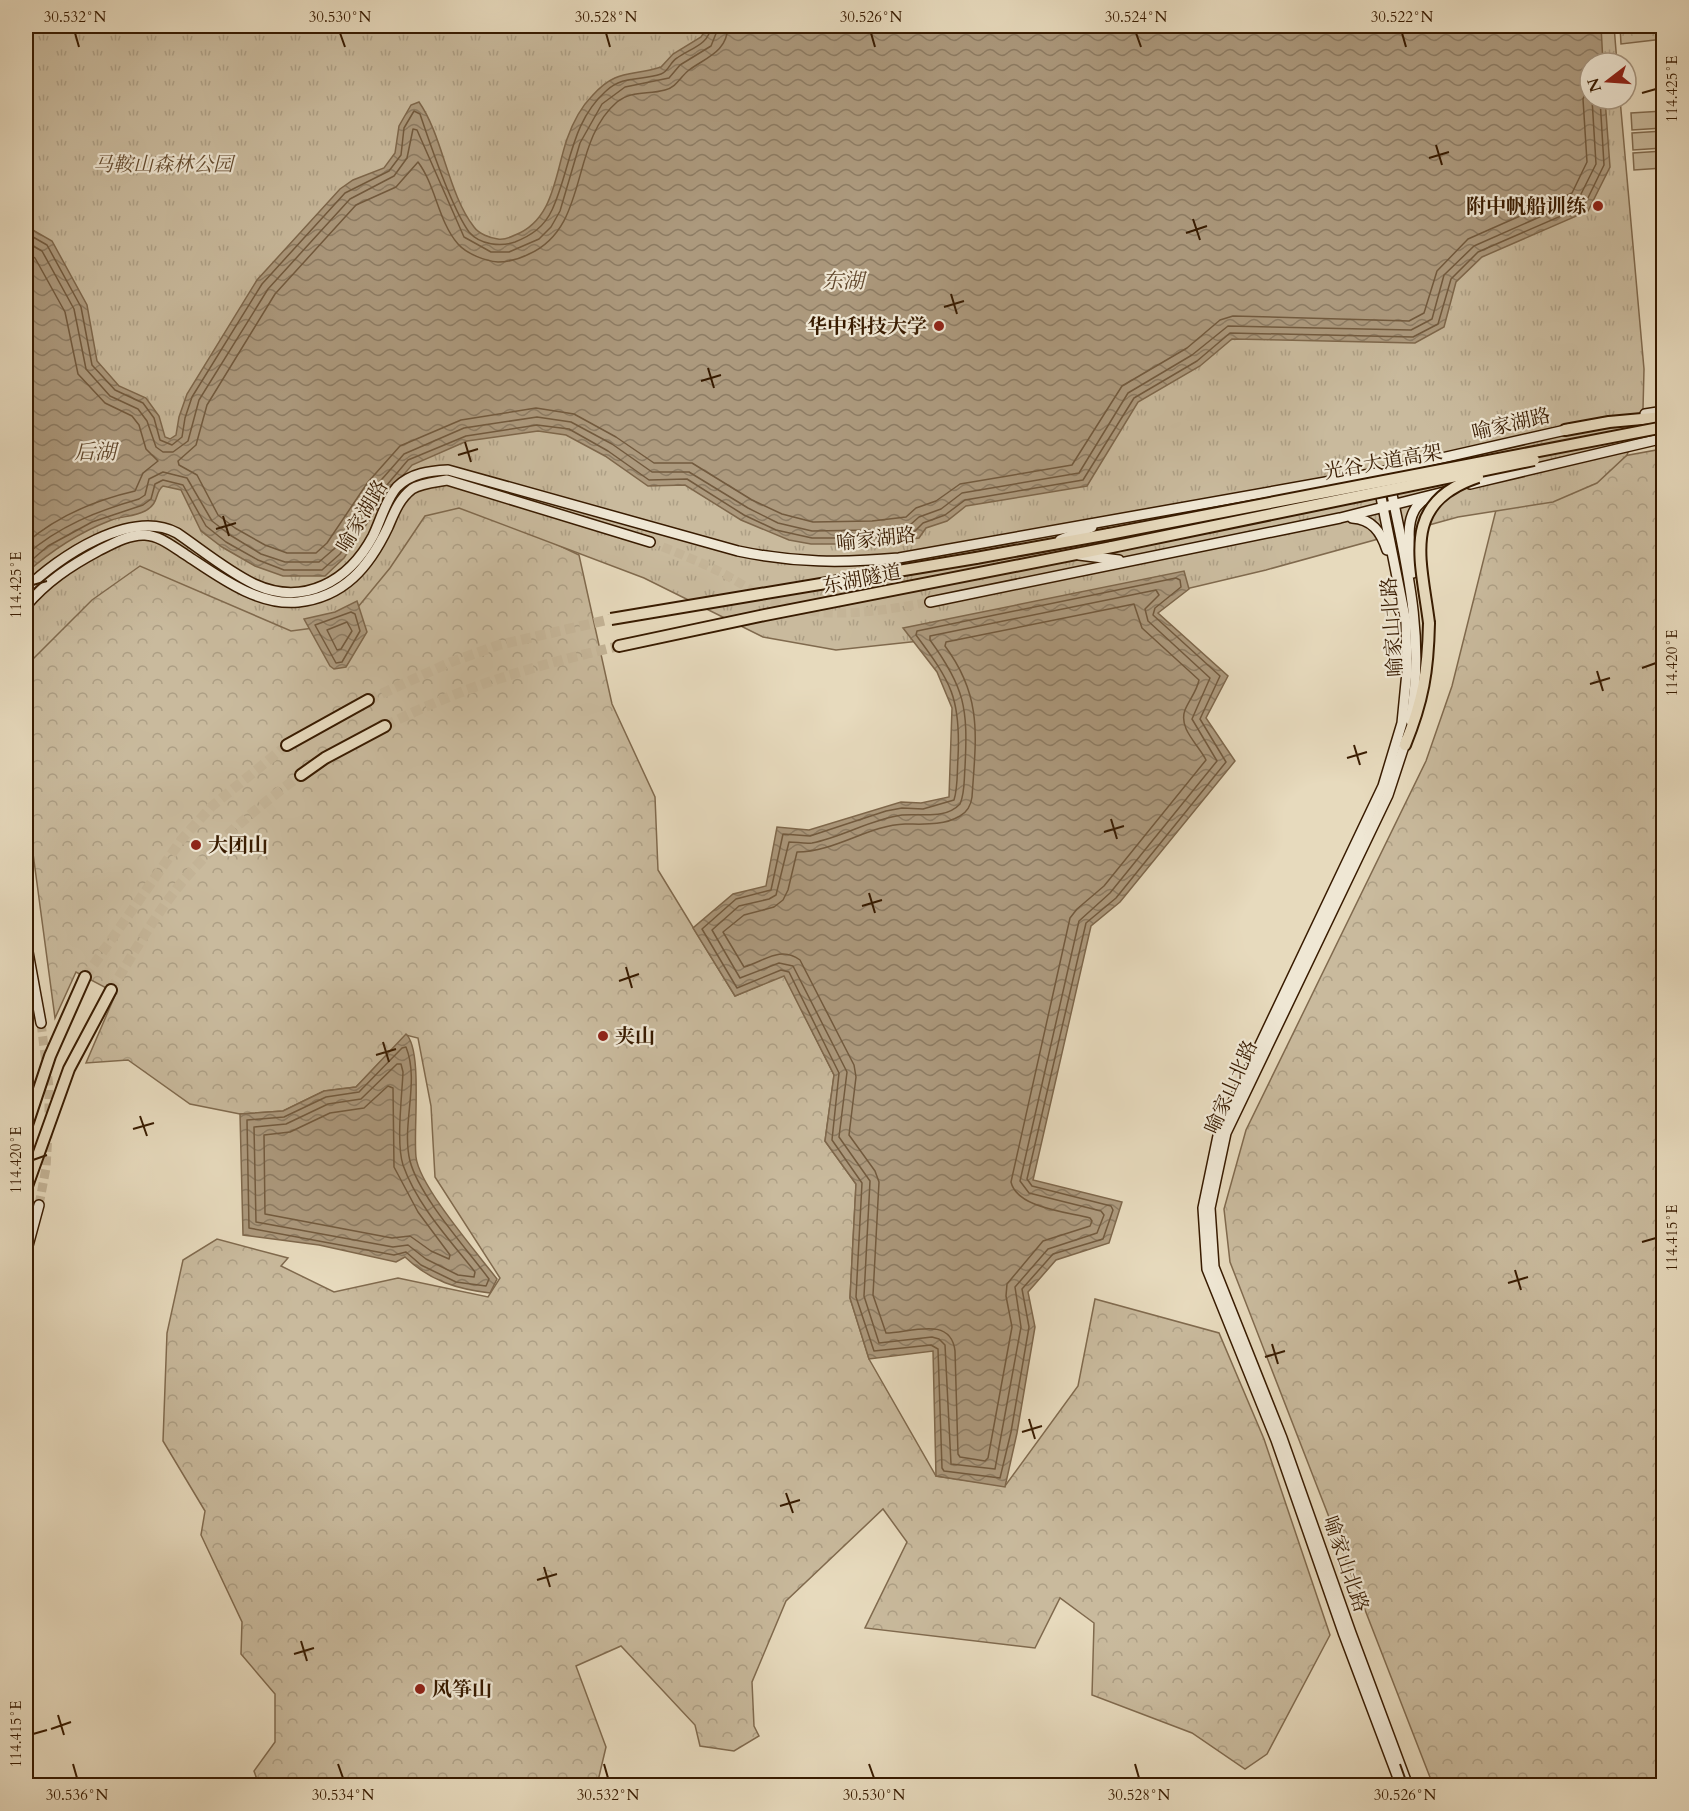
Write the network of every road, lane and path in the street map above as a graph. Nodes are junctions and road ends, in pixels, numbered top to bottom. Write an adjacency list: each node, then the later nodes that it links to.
1 (1664, 411): 4 (main road, 喻家湖路)
2 (1664, 417): 4 (highway)
3 (1664, 429): 6 (highway, 光谷大道高架, bridge); 15 (highway, 光谷大道高架, bridge)
4 (1565, 430): 7 (main road, 喻家湖路)
5 (1664, 438): 9 (main road)
6 (1520, 463): 16 (highway, 光谷大道高架, bridge); 28 (highway, bridge)
7 (1387, 470): 8 (main road, 喻家湖路); 10 (main road, 喻家山北路)
8 (1376, 473): 11 (main road, 喻家山北路); 13 (main road, 喻家湖路)
9 (1438, 494): 10 (main road); 20 (main road)
10 (1394, 505): 11 (main road); 20 (main road, 喻家山北路)
11 (1383, 507): 12 (main road); 20 (main road, 喻家山北路)
12 (1340, 518): 18 (main road); 20 (main road)
13 (1108, 520): 15 (main road); 19 (main road, 喻家湖路)
14 (650, 542): 22 (main road, 喻家湖路)
15 (1050, 545): 23 (highway, 东湖隧道, bridge)
16 (1112, 547): 17 (highway, 东湖隧道)
17 (1074, 555): 18 (main road); 24 (highway, 东湖隧道)
18 (1129, 562): 21 (main road)
19 (26, 589)
20 (1407, 600): 28 (main road, 喻家山北路); 40 (main road, 喻家山北路)
21 (930, 603)
22 (26, 606)
23 (611, 619)
24 (619, 646)
25 (368, 700): 27 (highway)
26 (385, 726): 29 (highway)
27 (287, 745)
28 (1405, 745): 41 (main road, 喻家山北路)
29 (301, 775)
30 (26, 941): 34 (main road)
31 (85, 977): 36 (highway)
32 (111, 990): 37 (highway)
33 (26, 996): 35 (main road)
34 (41, 1023)
35 (26, 1082)
36 (26, 1128)
37 (26, 1189)
38 (39, 1205): 39 (main road)
39 (26, 1253)
40 (1401, 1785)
41 (1408, 1785)

